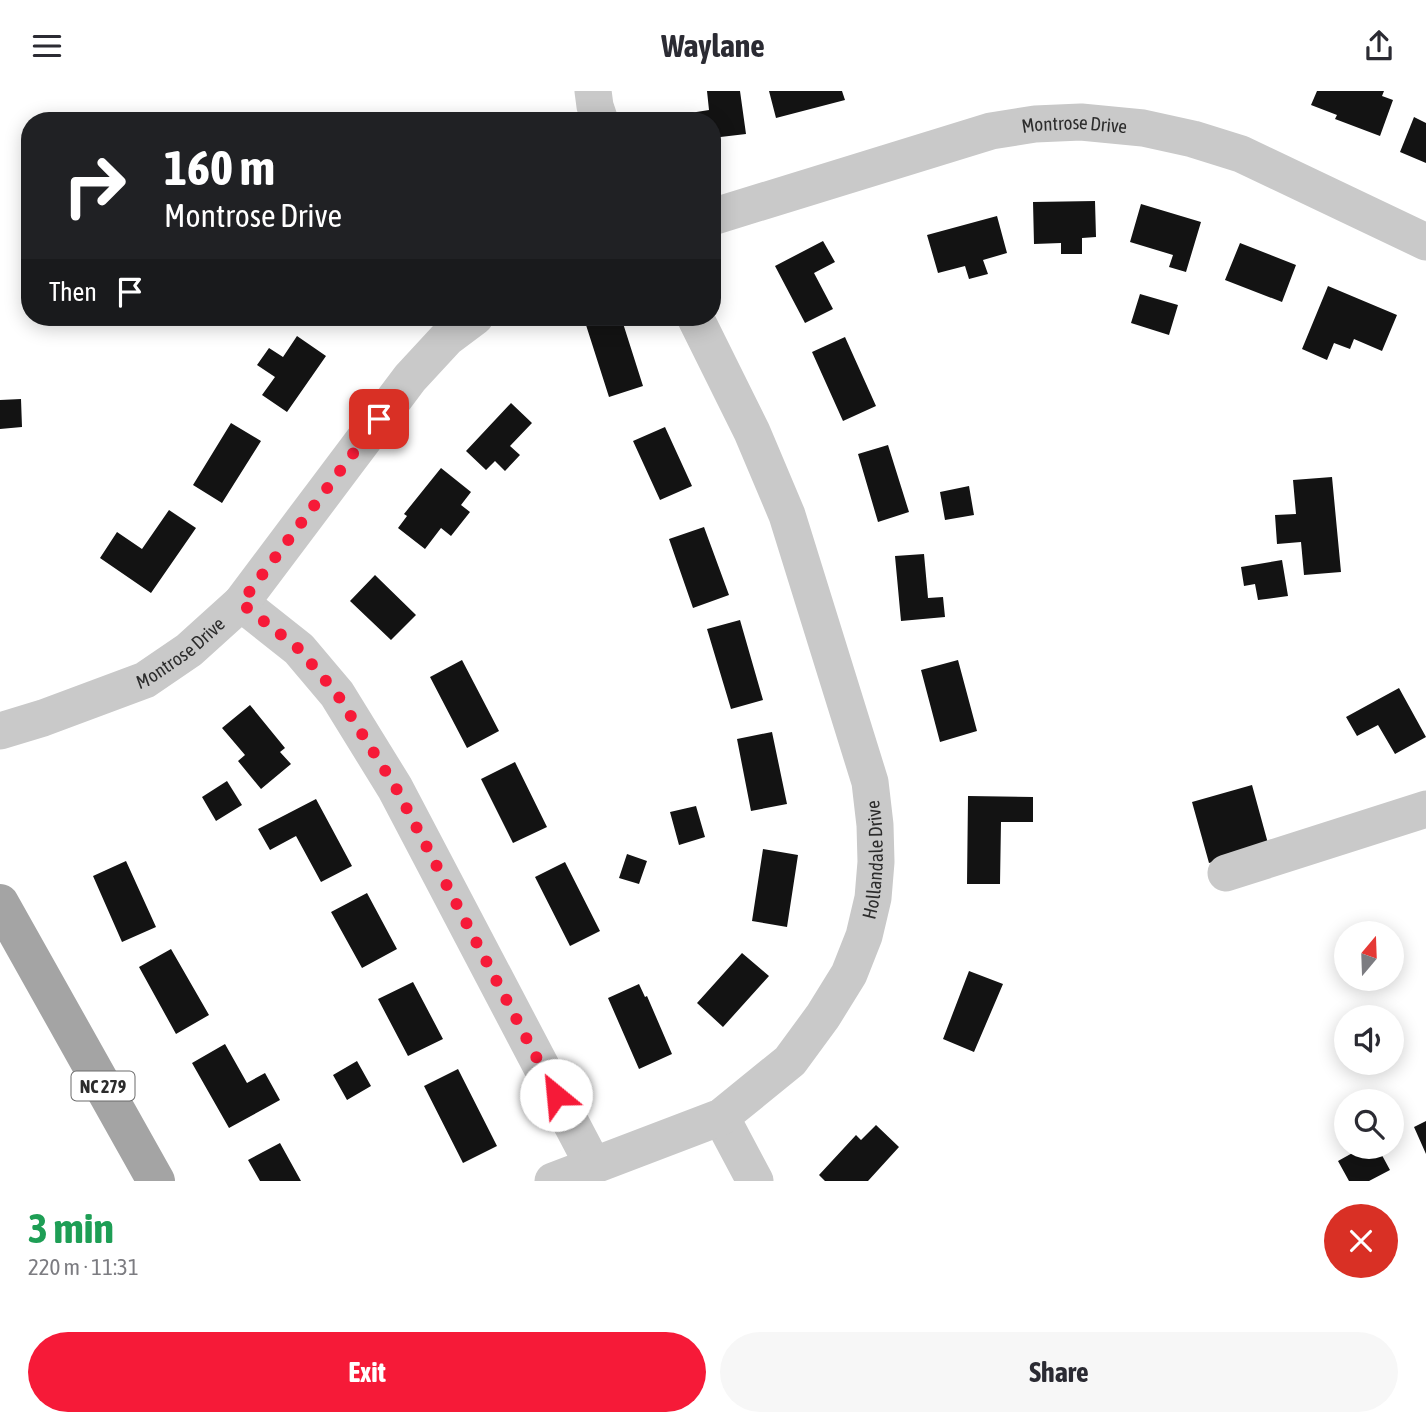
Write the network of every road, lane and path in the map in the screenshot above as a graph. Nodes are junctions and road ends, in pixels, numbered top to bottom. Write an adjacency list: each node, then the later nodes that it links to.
1 (593, 91): 2 (street)
2 (597, 112)
3 (721, 213): 4 (street, Montrose Drive)
4 (1426, 242)
5 (463, 326): 7 (street, Montrose Drive)
6 (699, 326): 12 (street, Hollandale Drive)
7 (241, 603): 8 (street, Montrose Drive); 13 (street)
8 (0, 731)
9 (1426, 809): 10 (street)
10 (1226, 873)
11 (0, 903): 14 (main road, NC 279)
12 (722, 1117): 13 (street, Hollandale Drive); 16 (street)
13 (593, 1165): 15 (street, Hollandale Drive)
14 (156, 1181)
15 (553, 1181)
16 (755, 1181)

